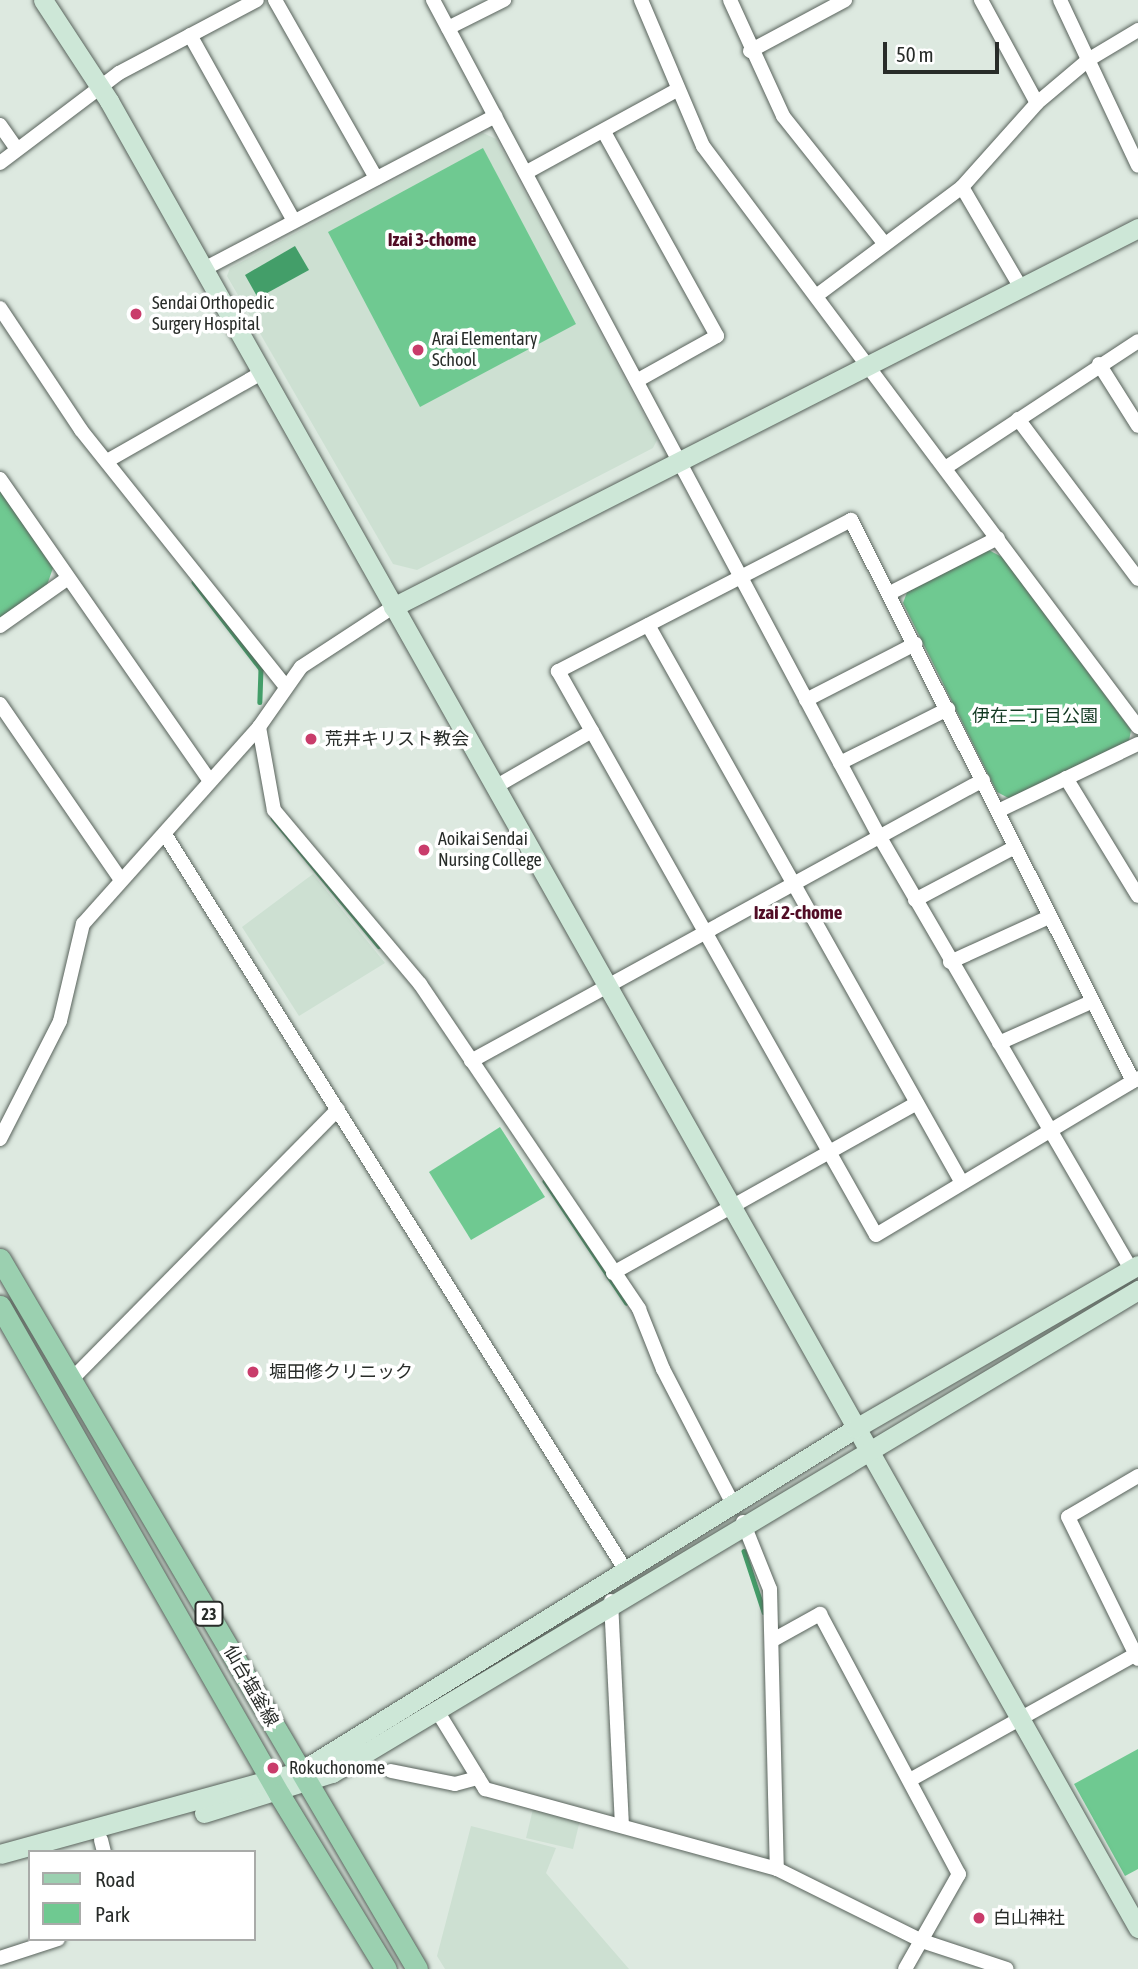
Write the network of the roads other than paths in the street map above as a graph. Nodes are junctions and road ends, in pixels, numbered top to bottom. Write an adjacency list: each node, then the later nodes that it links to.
1 (43, 0): 16 (street)
2 (257, 0): 13 (street)
3 (275, 0): 26 (street)
4 (433, 0): 11 (street)
5 (504, 0): 11 (street)
6 (642, 0): 17 (street)
7 (730, 0): 14 (street)
8 (845, 0): 14 (street)
9 (981, 0): 18 (street)
10 (1060, 0): 15 (street)
11 (448, 27): 19 (street)
12 (1138, 30): 15 (street)
13 (190, 35): 16 (street); 28 (street)
14 (750, 51): 30 (street)
15 (1088, 60): 18 (street); 24 (street)
16 (100, 86): 22 (street); 31 (street)
17 (675, 90): 21 (street); 33 (street)
18 (1037, 103): 27 (street)
19 (495, 116): 25 (street); 26 (street)
20 (0, 125): 22 (street)
21 (604, 132): 25 (street); 39 (street)
22 (17, 149): 23 (street)
23 (0, 163)
24 (1138, 166)
25 (527, 172): 39 (street)
26 (376, 178): 28 (street)
27 (961, 187): 30 (street); 32 (street)
28 (294, 221): 31 (street)
29 (1138, 228): 32 (street)
30 (884, 243): 33 (street)
31 (204, 269): 38 (street)
32 (1021, 288): 37 (street)
33 (816, 296): 37 (street)
34 (0, 307): 43 (street)
35 (1138, 341): 36 (street)
36 (1099, 364): 40 (street); 41 (street)
37 (869, 367): 42 (street); 44 (street)
38 (261, 373): 43 (street); 51 (street)
39 (640, 379): 42 (street)
40 (1018, 419): 44 (street); 47 (street)
41 (1138, 426)
42 (680, 460): 48 (street); 51 (street)
43 (107, 461): 55 (street)
44 (946, 468): 46 (street)
45 (0, 479): 49 (street)
46 (998, 538): 50 (street); 60 (street)
47 (1137, 575)
48 (739, 576): 50 (street); 52 (street); 56 (street)
49 (68, 578): 53 (street); 65 (street)
50 (890, 593): 54 (street)
51 (393, 607): 55 (street); 67 (street)
52 (648, 625): 61 (street); 73 (street)
53 (0, 626)
54 (915, 644): 56 (street); 58 (street)
55 (285, 686): 59 (street)
56 (806, 700): 63 (street)
57 (0, 704): 72 (street)
58 (948, 709): 63 (street); 66 (street)
59 (258, 727): 65 (street); 82 (street)
60 (1138, 727)
61 (592, 732): 67 (street); 77 (street)
62 (1138, 744): 64 (street)
63 (840, 764): 69 (street)
64 (1066, 778): 68 (street); 74 (street)
65 (209, 780): 70 (street)
66 (983, 780): 68 (street); 69 (street)
67 (495, 787): 79 (street)
68 (998, 811): 71 (street)
69 (878, 834): 73 (street); 75 (street)
70 (166, 836): 72 (street); 85 (street)
71 (1016, 848): 75 (street); 76 (street)
72 (121, 880): 87 (street)
73 (792, 881): 77 (street); 84 (street)
74 (1138, 896)
75 (915, 900): 78 (street)
76 (1049, 917): 78 (street); 80 (street)
77 (704, 930): 79 (street); 88 (street)
78 (950, 962): 81 (street)
79 (604, 985): 82 (street); 90 (street)
80 (1091, 1002): 81 (street); 83 (street)
81 (999, 1043): 86 (street)
82 (471, 1061): 93 (street)
83 (1136, 1080): 86 (street)
84 (917, 1103): 88 (street); 89 (street)
85 (338, 1110): 96 (street); 102 (street)
86 (1051, 1130): 89 (street); 92 (street)
87 (0, 1139)
88 (829, 1152): 89 (street); 90 (street)
89 (962, 1183)
90 (727, 1208): 93 (street); 97 (street)
91 (0, 1259): 96 (main road, 仙台塩釜線 / 23)
92 (1134, 1267): 97 (street)
93 (613, 1273): 100 (street)
94 (1138, 1290): 98 (street)
95 (0, 1306): 112 (main road, 仙台塩釜線 / 23)
96 (71, 1380): 109 (main road, 仙台塩釜線 / 23)
97 (856, 1428): 98 (street); 100 (street)
98 (869, 1449): 101 (street); 107 (street)
99 (1138, 1476): 105 (street)
100 (733, 1504): 102 (street)
101 (743, 1522): 103 (street); 104 (street)
102 (626, 1571): 109 (street)
103 (611, 1601): 106 (street); 113 (street)
104 (773, 1640): 111 (street); 119 (street)
105 (1137, 1655): 107 (street)
106 (436, 1709): 109 (street); 110 (street)
107 (1019, 1718): 111 (street); 120 (street)
108 (391, 1770): 110 (street)
109 (304, 1777): 112 (street); 125 (main road, 仙台塩釜線 / 23)
110 (478, 1778): 113 (street)
111 (910, 1780): 122 (street)
112 (276, 1788): 114 (street); 116 (street); 124 (main road, 仙台塩釜線 / 23)
113 (622, 1822): 119 (street)
114 (103, 1846): 115 (street)
115 (73, 1850)
116 (0, 1854)
117 (28, 1860): 118 (street)
118 (0, 1868)
119 (777, 1870): 122 (street)
120 (1138, 1928)
121 (52, 1941): 123 (street)
122 (922, 1941): 126 (street); 127 (street)
123 (0, 1958)
124 (386, 1969)
125 (417, 1969)
126 (905, 1969)
127 (1007, 1969)

